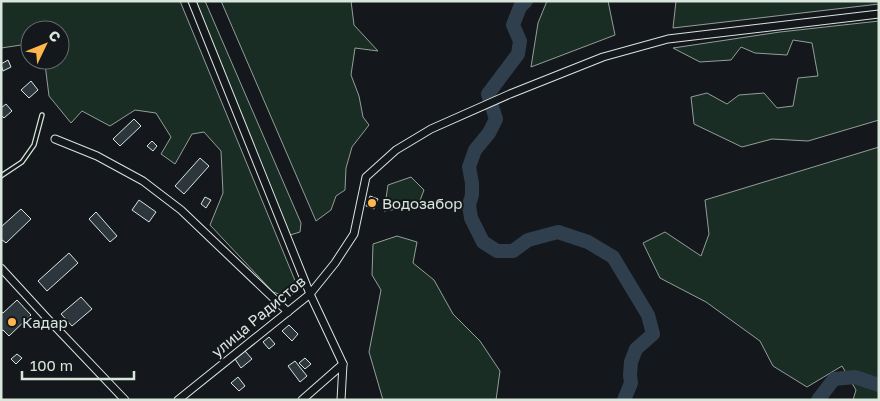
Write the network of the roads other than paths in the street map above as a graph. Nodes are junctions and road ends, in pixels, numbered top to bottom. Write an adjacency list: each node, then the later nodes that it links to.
1 (192, 1): 7 (street)
2 (879, 14): 7 (street, улица Радистов)
3 (42, 115): 5 (lane)
4 (55, 139): 8 (street)
5 (1, 176)
6 (1, 268): 10 (street)
7 (310, 294): 8 (street, улица Радистов); 9 (street)
8 (288, 312): 11 (street, улица Радистов)
9 (343, 364): 12 (street); 13 (street)
10 (125, 400)
11 (178, 400)
12 (302, 400)
13 (341, 400)

